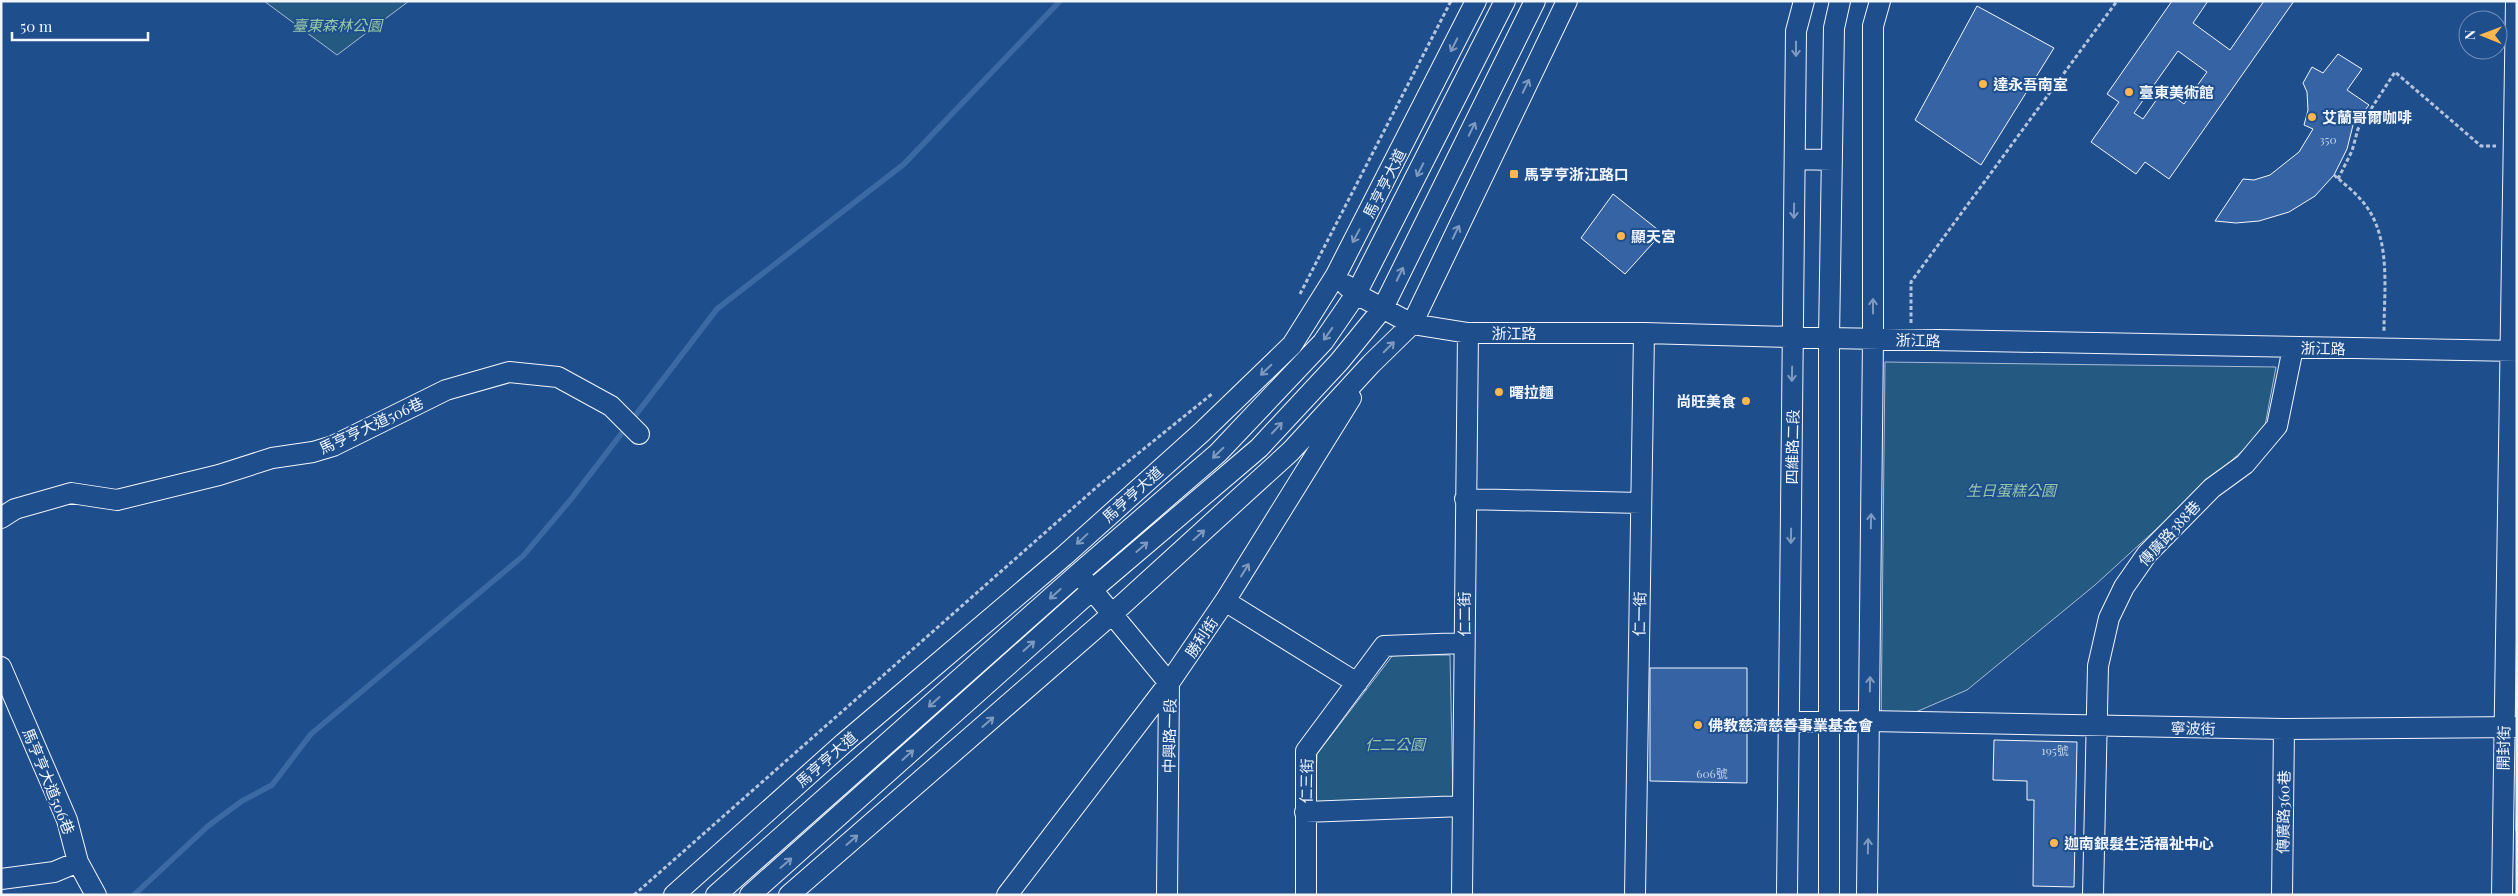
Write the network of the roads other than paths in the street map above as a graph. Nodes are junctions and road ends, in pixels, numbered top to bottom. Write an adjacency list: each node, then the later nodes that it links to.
1 (1476, 1): 9 (street, 馬亨亨大道, one-way to 9)
2 (1505, 1): 10 (street, 馬亨亨大道)
3 (1535, 1): 11 (street)
4 (1567, 1): 12 (street, one-way to 4)
5 (1804, 1): 13 (street, 四維路二段, one-way to 13)
6 (1840, 1): 14 (street)
7 (1880, 1): 23 (street, one-way to 7)
8 (2516, 1): 25 (street, 開封街)
9 (1437, 79): 10 (street); 15 (street, 馬亨亨大道, one-way to 15)
10 (1461, 89): 16 (street, 馬亨亨大道, one-way to 16)
11 (1487, 98): 12 (street); 17 (street, one-way to 11)
12 (1514, 111): 18 (street, one-way to 12)
13 (1795, 159): 14 (street); 21 (street, 四維路二段, one-way to 21)
14 (1832, 160): 22 (street)
15 (1336, 275): 16 (street, 浙江路); 31 (street, 馬亨亨大道, one-way to 31)
16 (1356, 294): 17 (street, 浙江路); 32 (street, 馬亨亨大道, one-way to 32)
17 (1383, 308): 18 (street, 浙江路); 33 (street, one-way to 17)
18 (1412, 324): 19 (street, 浙江路); 26 (street, one-way to 18)
19 (1468, 333): 20 (street, 浙江路); 28 (street, 仁二街)
20 (1644, 333): 21 (street, 浙江路); 29 (street, 仁一街)
21 (1793, 336): 22 (street, 浙江路); 41 (street, 四維路二段, one-way to 41)
22 (1829, 338): 23 (street, 浙江路); 42 (street)
23 (1873, 339): 24 (street, 浙江路); 40 (street, one-way to 23)
24 (2292, 348): 25 (street, 浙江路); 43 (street, 傳廣路388巷)
25 (2513, 351): 44 (street, 開封街)
26 (1371, 364): 34 (street, 勝利街, one-way to 26); 35 (street, one-way to 26)
27 (638, 434): 30 (street, 馬亨亨大道506巷)
28 (1465, 499): 29 (street); 36 (street, 仁二街)
29 (1641, 503): 60 (street, 仁一街)
30 (1, 518)
31 (1064, 556): 32 (street, 中興路一段); 52 (street, 馬亨亨大道)
32 (1078, 574): 33 (street, 中興路一段); 53 (street, 馬亨亨大道, one-way to 53)
33 (1092, 590): 35 (street, 中興路一段); 54 (street, one-way to 33)
34 (1225, 601): 38 (street, 勝利街); 39 (street)
35 (1111, 615): 38 (street, 中興路一段); 55 (street, one-way to 35)
36 (1464, 643): 39 (street, 仁三街); 46 (street, 仁二街)
37 (1, 667): 49 (street, 馬亨亨大道506巷)
38 (1169, 683): 56 (street, 勝利街); 57 (street, 中興路一段)
39 (1357, 683): 47 (street, 仁三街)
40 (1869, 721): 42 (street, 寧波街); 43 (street, 寧波街); 63 (street, one-way to 40)
41 (1789, 722): 42 (street, 寧波街); 61 (street, 四維路二段)
42 (1829, 722): 62 (street)
43 (2096, 726): 45 (street, 寧波街); 64 (street, 傳廣路388巷)
44 (2510, 727): 45 (street, 寧波街); 48 (street, 開封街)
45 (2284, 729): 65 (street, 傳廣路360巷)
46 (1463, 806): 47 (street); 59 (street, 仁二街)
47 (1305, 812): 58 (street, 仁三街)
48 (2510, 841): 66 (street, 開封街)
49 (78, 862): 50 (street); 51 (street, 馬亨亨大道506巷)
50 (1, 879)
51 (96, 895)
52 (674, 895)
53 (716, 895)
54 (750, 895)
55 (789, 895)
56 (1007, 895)
57 (1167, 895)
58 (1306, 895)
59 (1462, 895)
60 (1635, 895)
61 (1787, 895)
62 (1829, 895)
63 (1867, 895)
64 (2092, 895)
65 (2282, 895)
66 (2502, 895)

